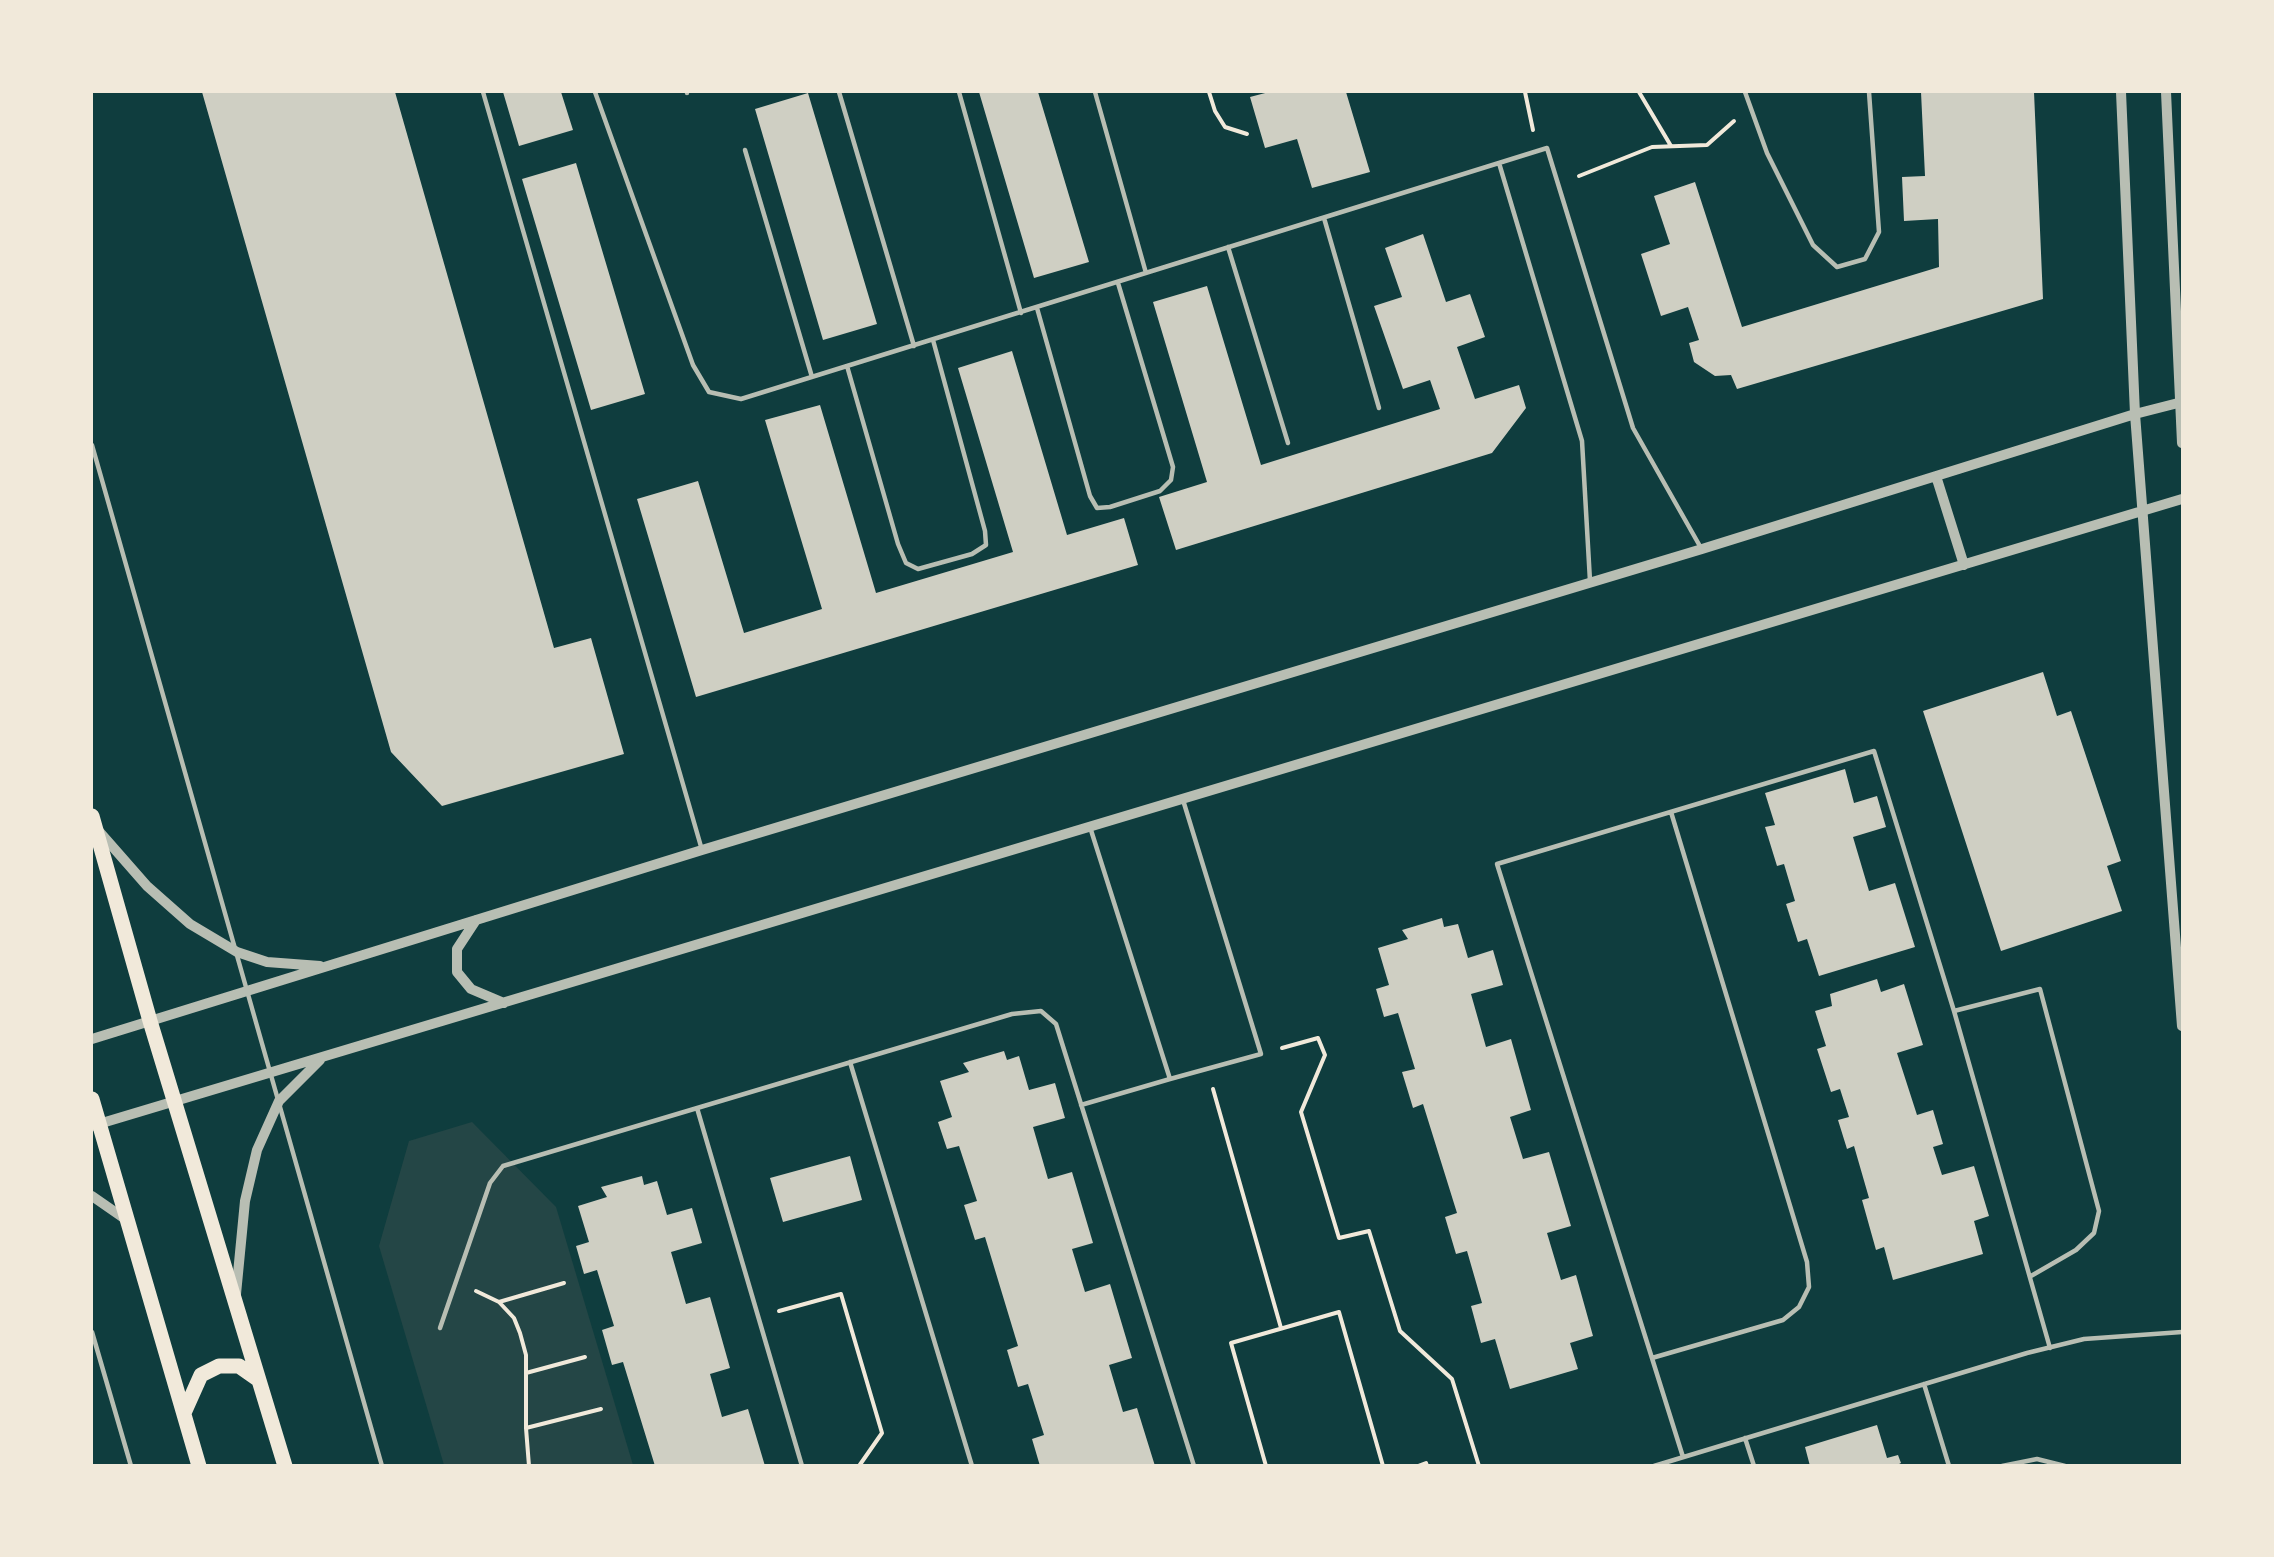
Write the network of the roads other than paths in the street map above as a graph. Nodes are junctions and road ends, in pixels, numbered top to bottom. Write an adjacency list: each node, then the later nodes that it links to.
1 (483, 92): 38 (lane)
2 (595, 92): 21 (lane)
3 (839, 92): 19 (lane)
4 (959, 92): 17 (lane)
5 (1095, 92): 14 (lane)
6 (1745, 92): 7 (lane)
7 (1869, 92)
8 (2121, 92): 24 (street)
9 (2166, 92): 22 (street)
10 (745, 150): 21 (lane)
11 (1499, 163): 12 (lane); 31 (lane); 33 (lane)
12 (1324, 218): 13 (lane); 23 (lane)
13 (1228, 247): 14 (lane); 25 (lane)
14 (1146, 273): 15 (lane)
15 (1118, 283): 16 (lane); 16 (lane)
16 (1036, 308): 17 (lane)
17 (1021, 312): 18 (lane)
18 (933, 340): 19 (lane); 20 (lane)
19 (914, 346): 20 (lane)
20 (846, 366): 21 (lane)
21 (812, 377)
22 (2181, 402): 24 (street); 26 (street)
23 (1379, 408)
24 (2135, 414): 28 (street); 30 (street)
25 (1288, 443)
26 (2182, 443)
27 (92, 446): 40 (lane)
28 (1936, 476): 31 (street); 32 (street)
29 (2182, 499): 30 (street)
30 (2142, 511): 32 (street); 46 (street)
31 (1702, 549): 33 (street)
32 (1964, 565): 34 (street)
33 (1590, 581): 38 (street)
34 (1183, 799): 37 (street); 51 (lane)
35 (1671, 812): 44 (lane); 66 (lane); 66 (lane)
36 (93, 821): 40 (street); 45 (main road)
37 (1090, 827): 43 (street); 51 (lane)
38 (702, 850): 39 (street)
39 (476, 920): 41 (street); 43 (street)
40 (237, 952): 41 (street); 42 (lane)
41 (326, 967): 42 (street)
42 (248, 991): 45 (street); 50 (lane)
43 (504, 1003): 48 (street)
44 (1954, 1011): 60 (lane); 60 (lane)
45 (150, 1021): 47 (street); 53 (main road)
46 (2182, 1026)
47 (92, 1039)
48 (322, 1057): 50 (street); 54 (street)
49 (850, 1062): 55 (lane); 56 (lane); 77 (lane)
50 (271, 1072): 53 (street); 54 (lane)
51 (1170, 1079): 55 (lane)
52 (92, 1100): 57 (main road)
53 (175, 1101): 57 (street); 61 (main road)
54 (279, 1101): 61 (street); 75 (lane)
55 (1081, 1106): 78 (lane)
56 (697, 1108): 62 (lane); 76 (lane)
57 (95, 1125): 59 (main road)
58 (92, 1196): 59 (street)
59 (128, 1221): 69 (main road)
60 (2031, 1276): 65 (lane)
61 (235, 1300): 67 (main road)
62 (440, 1329)
63 (92, 1332): 72 (lane)
64 (2182, 1332): 65 (lane)
65 (2050, 1348): 68 (lane)
66 (1652, 1358): 71 (lane)
67 (259, 1380): 69 (main road); 74 (main road)
68 (1924, 1384): 70 (lane); 81 (lane)
69 (184, 1413): 73 (main road)
70 (1745, 1438): 71 (lane); 80 (lane)
71 (1683, 1457): 79 (lane)
72 (131, 1466)
73 (199, 1466)
74 (285, 1466)
75 (382, 1466)
76 (802, 1466)
77 (972, 1466)
78 (1194, 1466)
79 (1654, 1466)
80 (1754, 1466)
81 (1948, 1466)
82 (2002, 1466): 83 (lane)
83 (2065, 1466)

